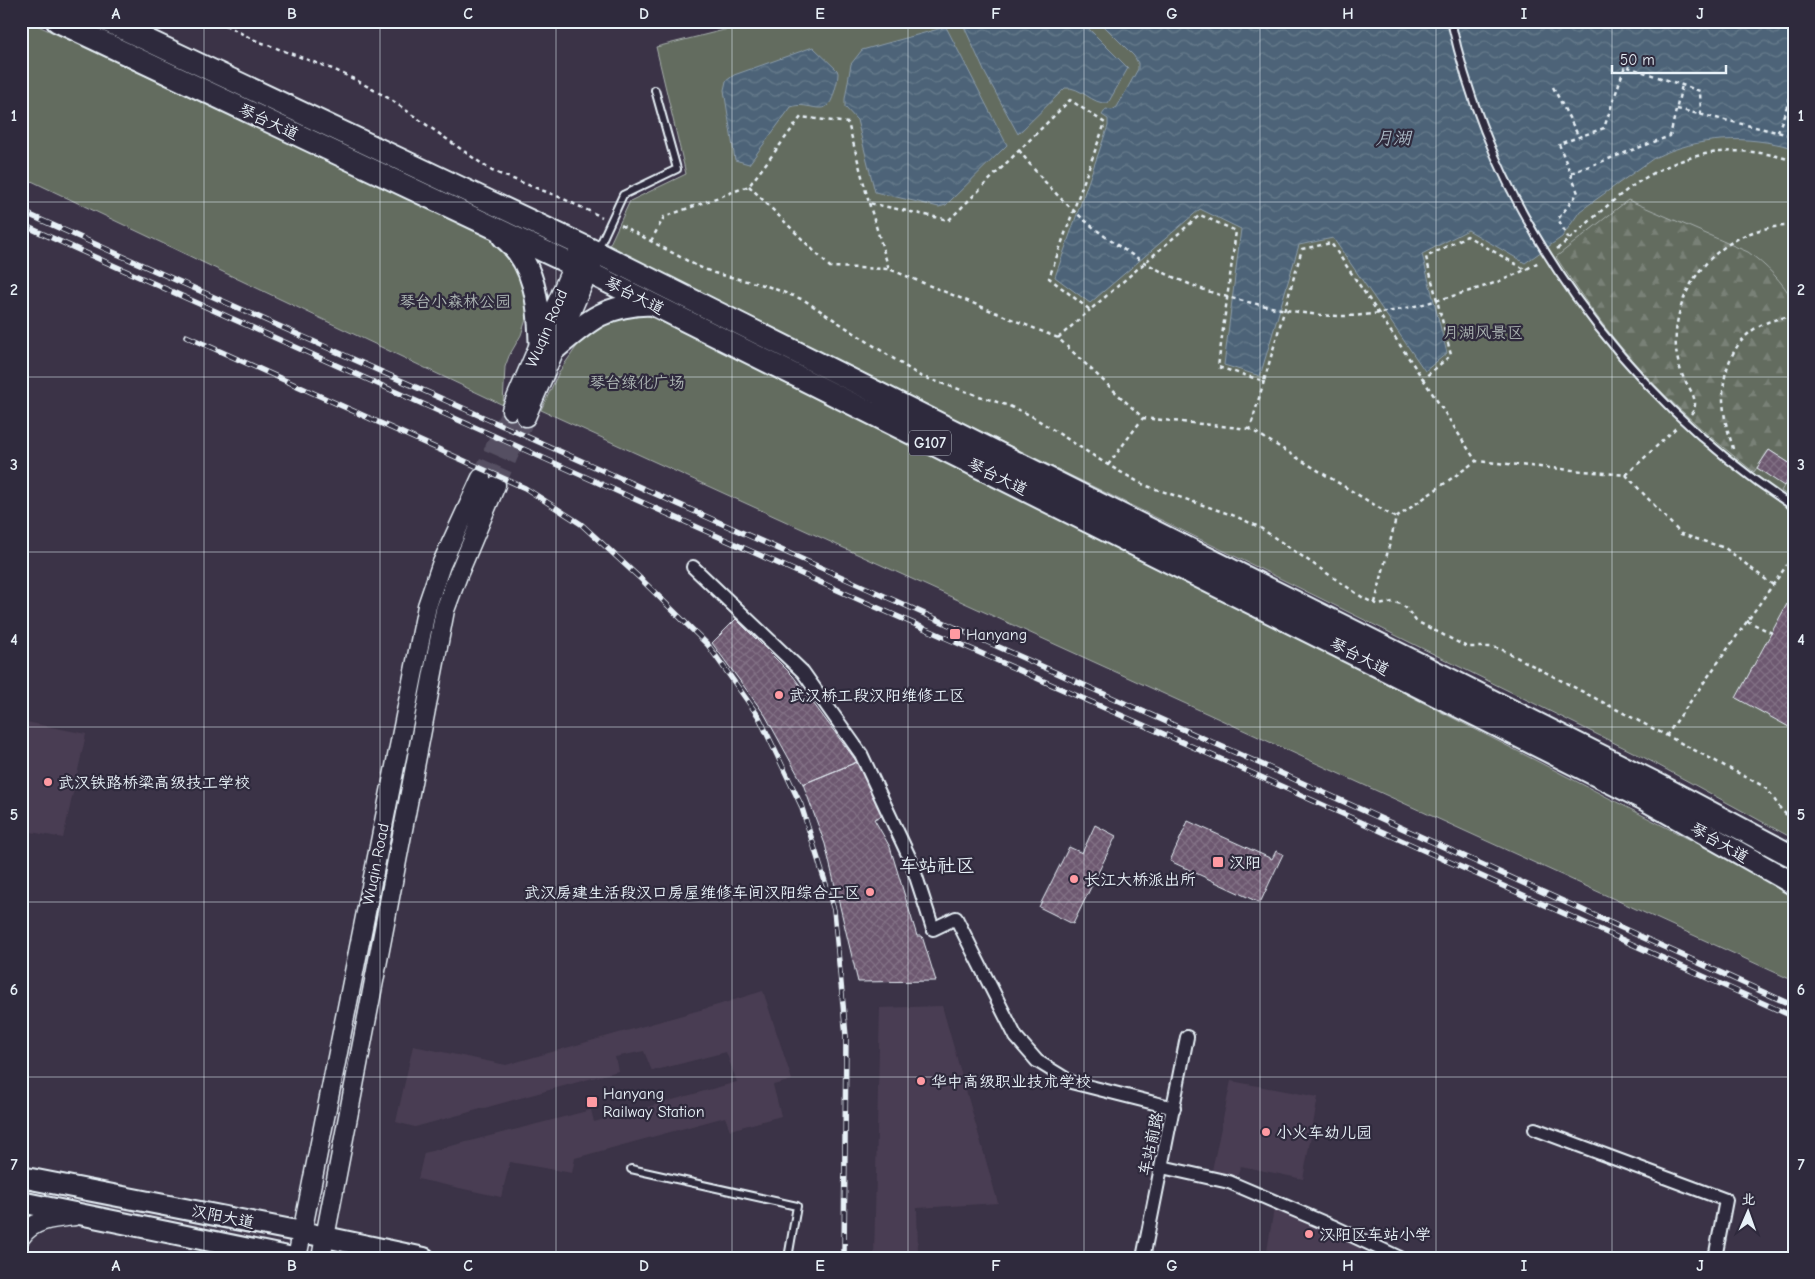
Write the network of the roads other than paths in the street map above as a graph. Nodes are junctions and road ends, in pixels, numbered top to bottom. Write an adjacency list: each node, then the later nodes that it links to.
1 (57, 21): 5 (highway, 琴台大道 / G107)
2 (107, 21): 6 (highway, 琴台大道 / G107)
3 (1451, 21): 10 (lane)
4 (655, 90): 6 (lane)
5 (485, 223): 6 (highway, 琴台大道 / G107); 8 (highway)
6 (585, 258): 7 (highway, 琴台大道 / G107); 8 (main road, Wuqin Road); 12 (highway, 琴台大道 / G107)
7 (651, 304): 8 (highway); 13 (highway, 琴台大道 / G107)
8 (548, 345): 9 (main road, Wuqin Road)
9 (519, 414)
10 (1794, 507)
11 (693, 567): 15 (street)
12 (1794, 857)
13 (1794, 884)
14 (1187, 1037): 15 (street, 车站前路)
15 (1174, 1108): 17 (street, 车站前路)
16 (1535, 1129): 32 (street)
17 (1162, 1167): 30 (street, 车站前路); 31 (street)
18 (631, 1169): 29 (lane)
19 (21, 1177): 22 (main road, 汉阳大道)
20 (21, 1202): 21 (main road, 汉阳大道)
21 (84, 1215): 23 (main road); 25 (main road, 汉阳大道)
22 (302, 1232): 24 (main road, 汉阳大道); 24 (main road, Wuqin Road); 26 (main road, Wuqin Road)
23 (21, 1236)
24 (325, 1237): 27 (main road, Wuqin Road); 28 (main road, 汉阳大道)
25 (293, 1258)
26 (297, 1258)
27 (321, 1258)
28 (424, 1258)
29 (788, 1258)
30 (1143, 1258)
31 (1400, 1258)
32 (1715, 1258)

